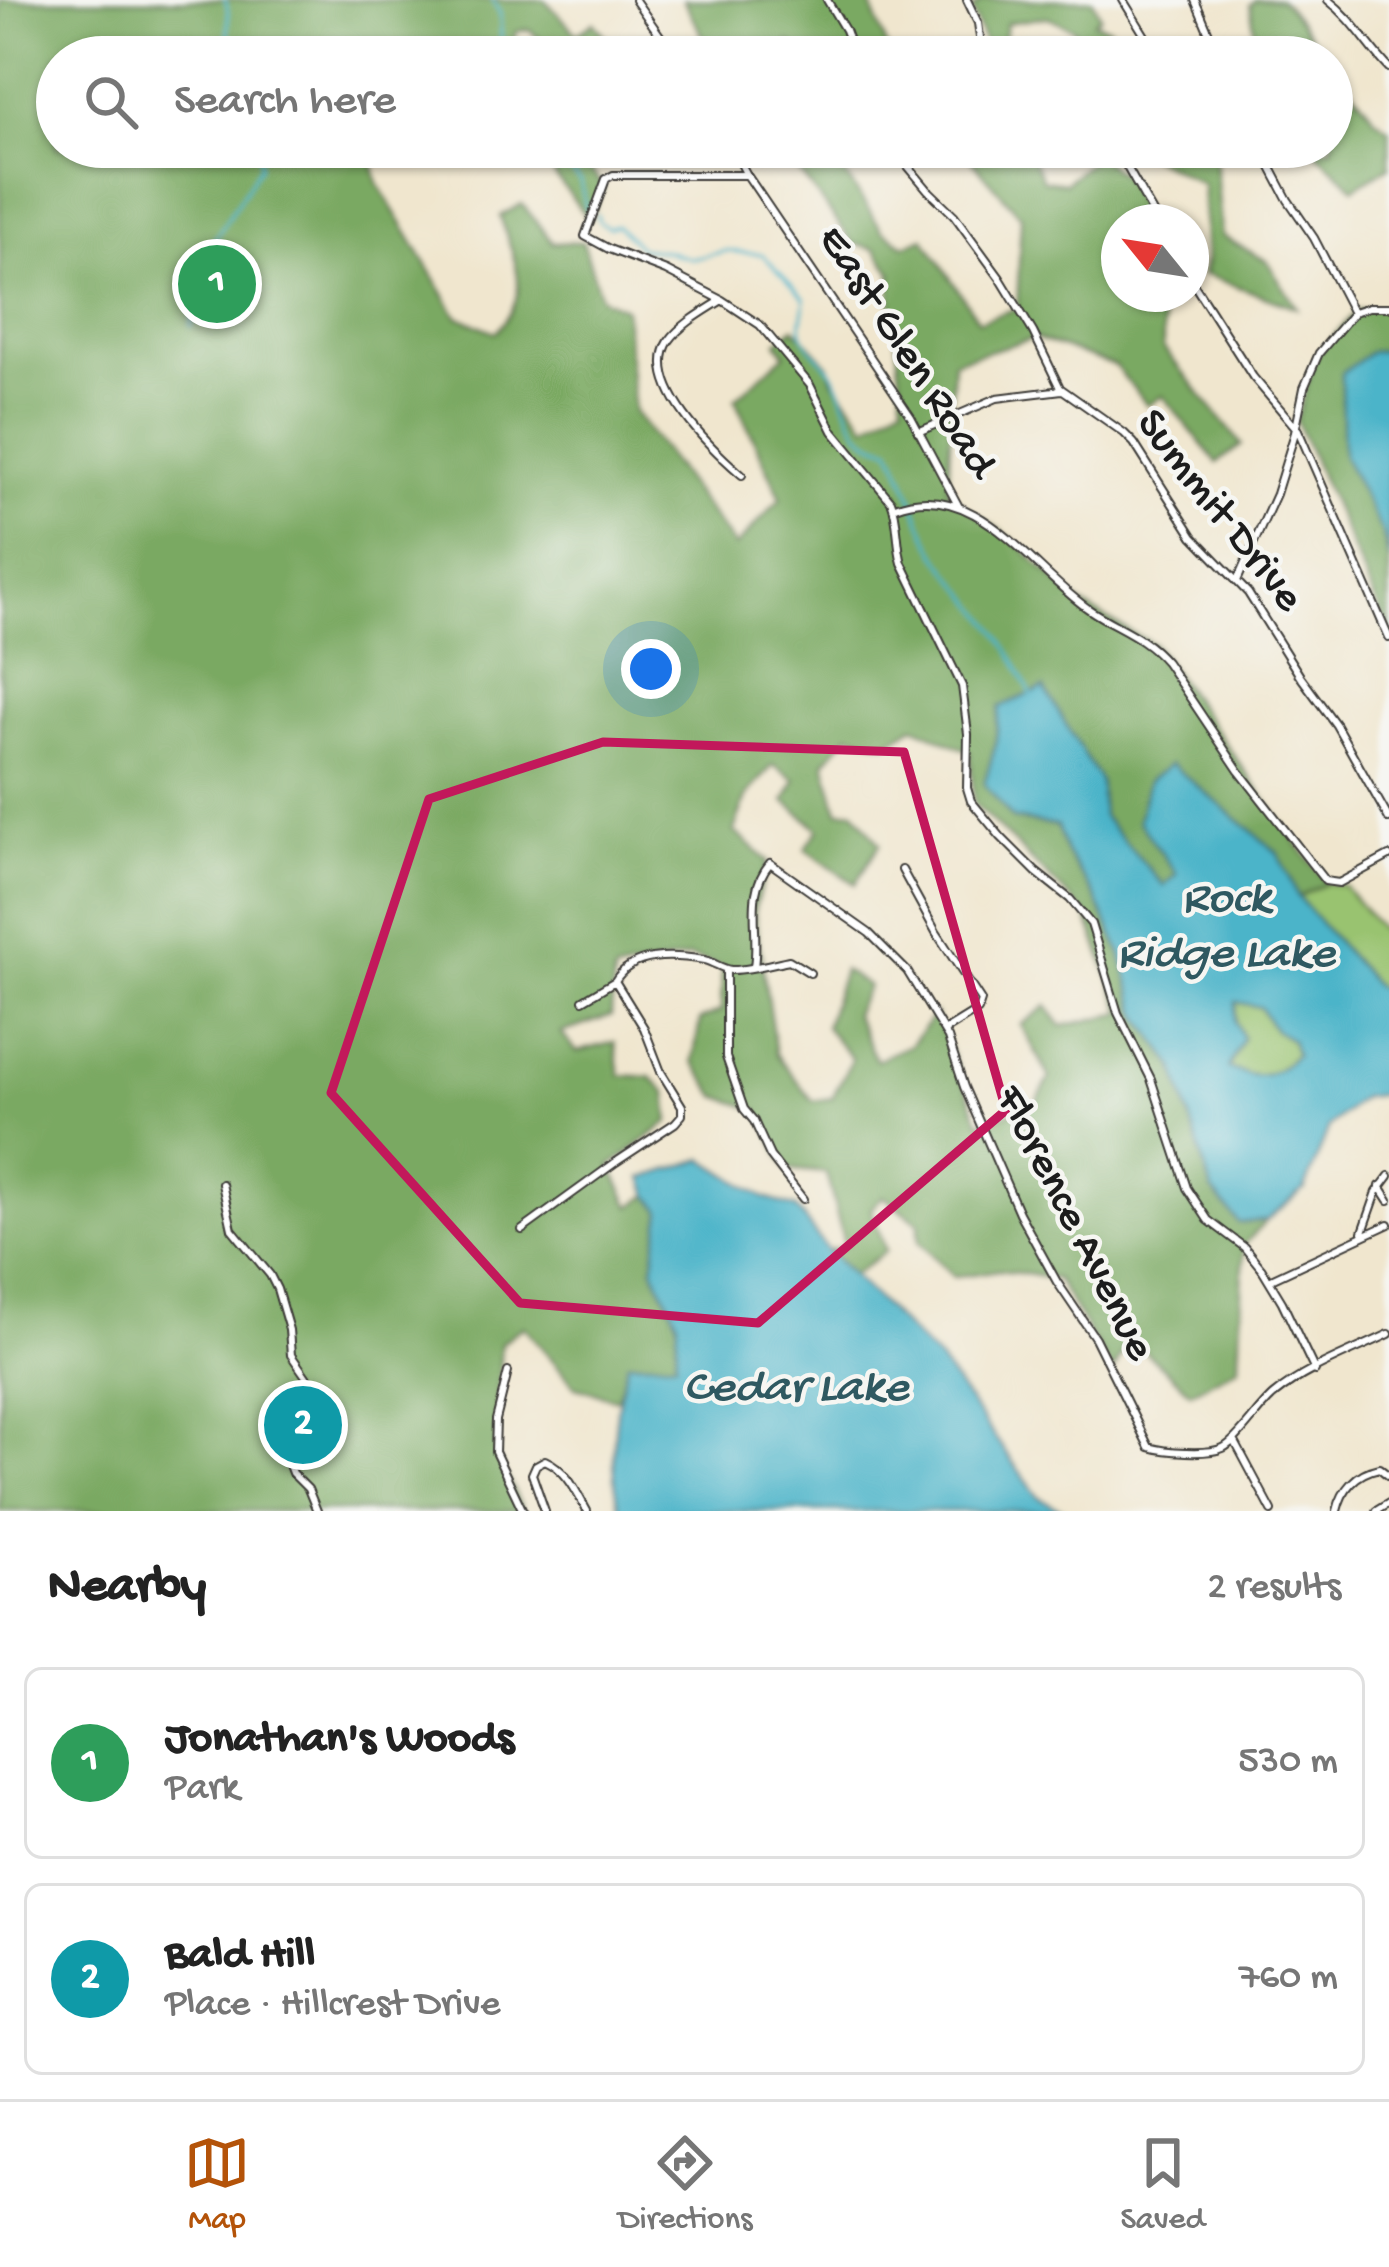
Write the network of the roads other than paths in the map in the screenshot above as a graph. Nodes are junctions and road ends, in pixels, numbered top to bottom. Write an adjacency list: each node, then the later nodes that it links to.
1 (635, 0): 7 (street)
2 (827, 0): 8 (street)
3 (968, 0): 9 (street)
4 (1123, 0): 10 (street)
5 (1195, 0): 11 (street)
6 (1328, 0): 12 (street)
7 (660, 36)
8 (847, 36)
9 (980, 36)
10 (1145, 36)
11 (1210, 36)
12 (1389, 68)
13 (743, 168): 17 (street, East Glen Road)
14 (910, 168): 23 (street, Summit Drive)
15 (1127, 168): 18 (street)
16 (1271, 168): 22 (street)
17 (747, 176): 19 (street); 25 (street, East Glen Road)
18 (1148, 204)
19 (722, 300): 26 (street); 28 (street)
20 (1209, 306): 24 (street)
21 (1389, 307): 22 (street)
22 (1352, 313): 24 (street)
23 (1062, 390): 25 (street); 29 (street, Summit Drive)
24 (1295, 426): 29 (street); 30 (street)
25 (919, 432): 27 (street, East Glen Road)
26 (742, 475)
27 (959, 507): 28 (street); 32 (street, East Glen Road)
28 (894, 508): 48 (street)
29 (1237, 581): 31 (street, Summit Drive)
30 (1389, 638)
31 (1389, 819)
32 (1389, 856)
33 (902, 870): 39 (street)
34 (754, 966): 35 (street); 36 (street); 39 (street, Florence Avenue)
35 (726, 969): 37 (street); 43 (street)
36 (810, 973)
37 (615, 981): 38 (street); 46 (street)
38 (583, 1000)
39 (944, 1031): 52 (street, Florence Avenue)
40 (1389, 1176): 42 (street)
41 (222, 1184): 55 (street)
42 (1380, 1186): 44 (street); 47 (street)
43 (803, 1199)
44 (1389, 1200)
45 (1389, 1224): 47 (street)
46 (522, 1230)
47 (1362, 1235): 48 (street)
48 (1269, 1280): 50 (street)
49 (1388, 1337): 50 (street)
50 (1315, 1371): 52 (street)
51 (508, 1372): 56 (street)
52 (1234, 1440): 59 (street)
53 (1389, 1476): 60 (street)
54 (1389, 1502): 61 (street)
55 (317, 1511)
56 (523, 1511)
57 (545, 1511): 58 (street)
58 (587, 1511)
59 (1272, 1511)
60 (1337, 1511)
61 (1376, 1511)

